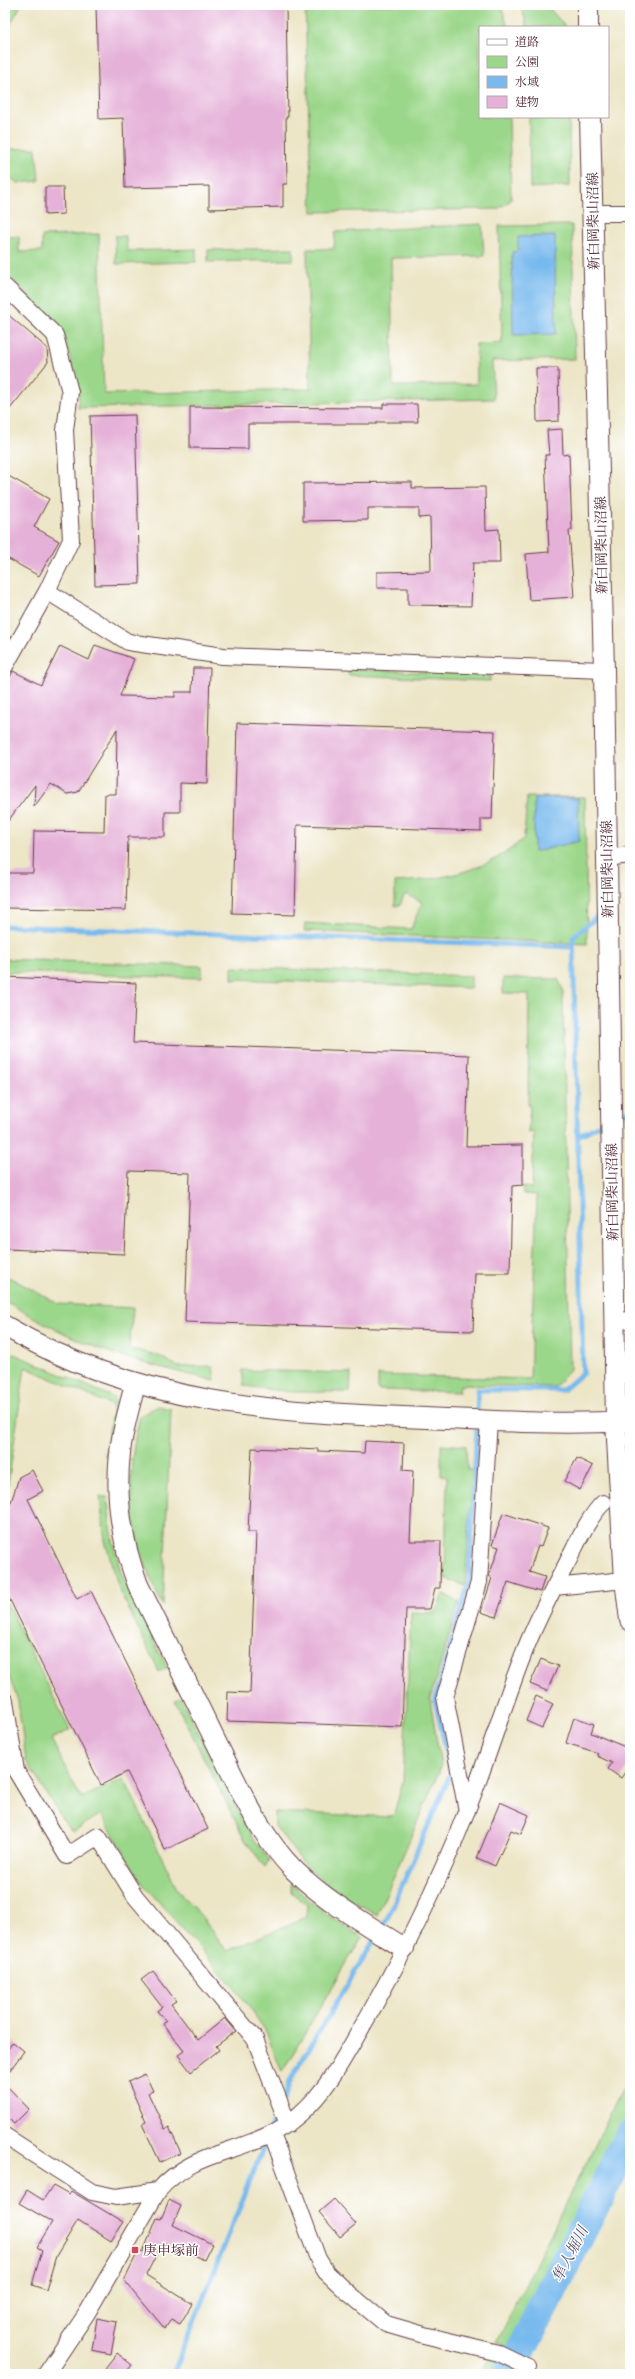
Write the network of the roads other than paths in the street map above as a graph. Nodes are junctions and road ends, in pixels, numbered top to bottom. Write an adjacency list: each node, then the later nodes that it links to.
1 (588, 5): 2 (street)
2 (588, 26)
3 (590, 118): 5 (street, 新白岡柴山沼線)
4 (630, 212): 5 (street)
5 (593, 213): 9 (street, 新白岡柴山沼線)
6 (5, 287): 7 (street)
7 (47, 591): 8 (street); 9 (street)
8 (5, 666)
9 (604, 670): 11 (street, 新白岡柴山沼線)
10 (630, 855): 11 (street)
11 (606, 858): 12 (street, 新白岡柴山沼線)
12 (622, 1320): 16 (street, 新白岡柴山沼線)
13 (5, 1326): 14 (street)
14 (135, 1384): 15 (street); 24 (street)
15 (489, 1420): 16 (street); 23 (street)
16 (623, 1421): 18 (street, 新白岡柴山沼線)
17 (603, 1503): 19 (street)
18 (625, 1580): 19 (street); 20 (street, 新白岡柴山沼線)
19 (554, 1587): 23 (street)
20 (630, 1620)
21 (5, 1701): 22 (street)
22 (10, 1771): 25 (street)
23 (467, 1811): 24 (street)
24 (404, 1948): 25 (street)
25 (288, 2124): 26 (street)
26 (272, 2134): 28 (street); 29 (street)
27 (5, 2136): 28 (street)
28 (158, 2191): 30 (street)
29 (528, 2367)
30 (46, 2374)

